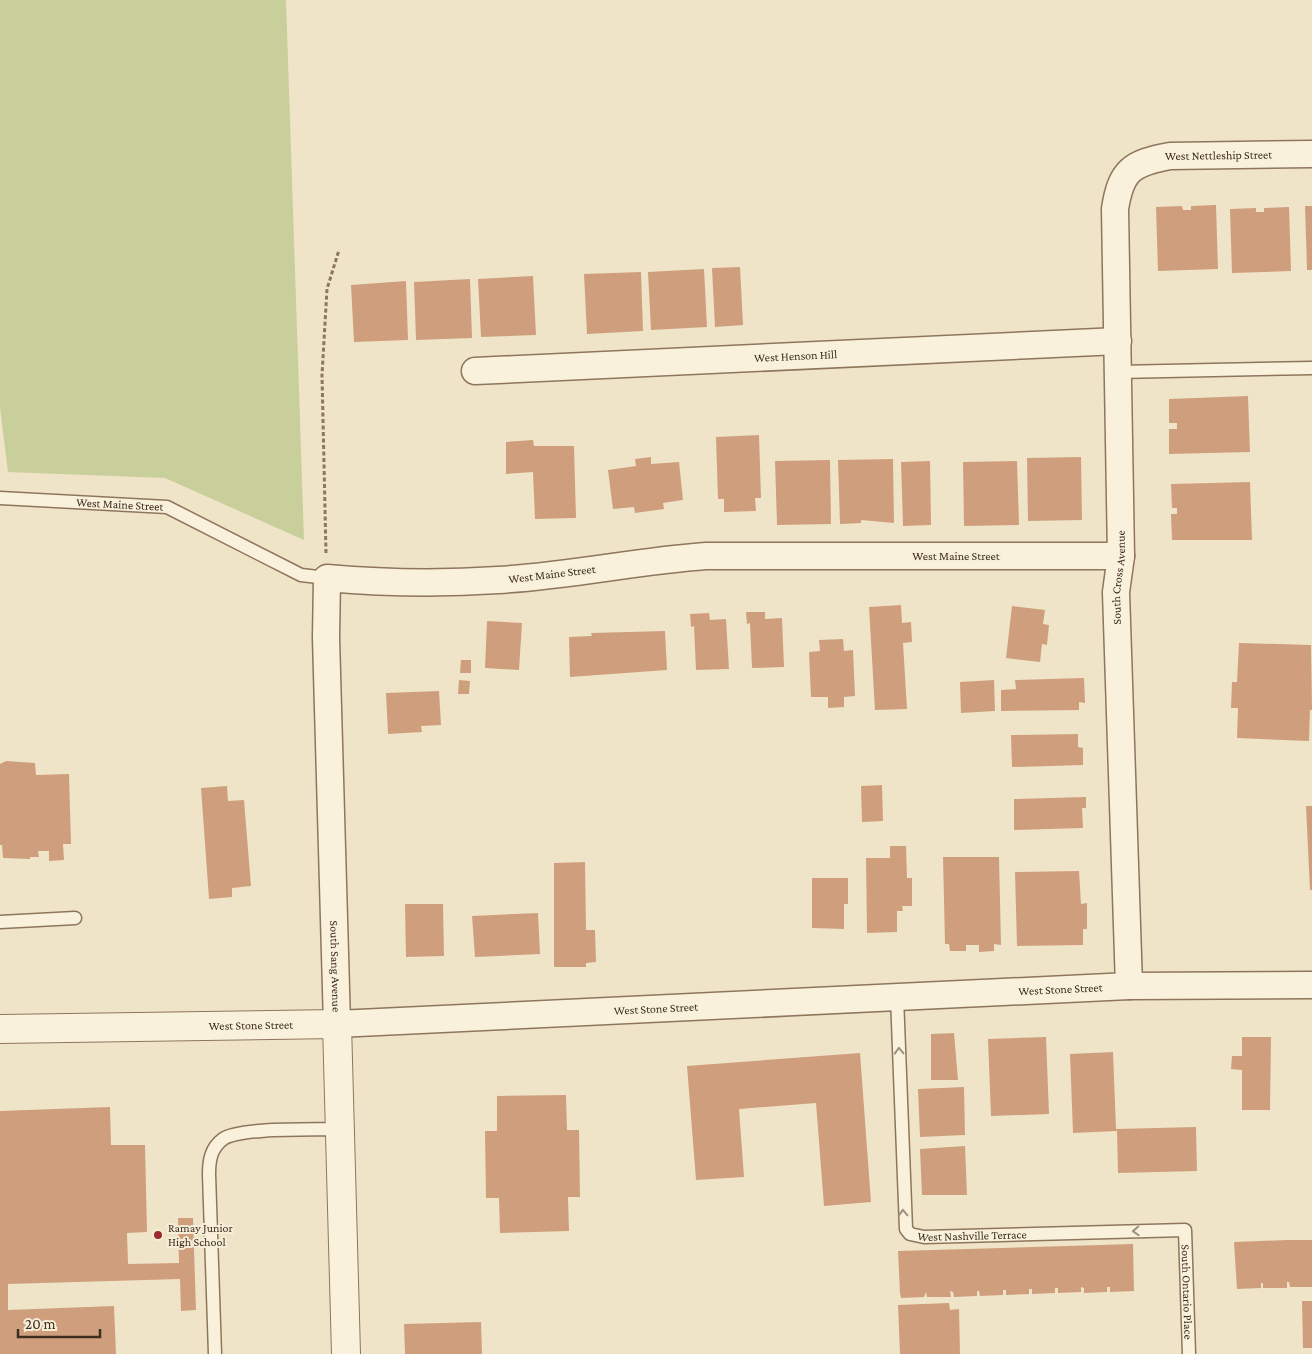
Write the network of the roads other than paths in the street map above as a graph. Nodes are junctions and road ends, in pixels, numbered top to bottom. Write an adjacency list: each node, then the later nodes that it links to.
1 (1312, 154): 2 (street, West Nettleship Street)
2 (1129, 172): 3 (street, South Cross Avenue)
3 (1118, 342): 5 (street, West Henson Hill); 6 (street, South Cross Avenue)
4 (1312, 368): 6 (lane)
5 (475, 370)
6 (1118, 372): 8 (street, South Cross Avenue)
7 (0, 498): 9 (lane, West Maine Street)
8 (1121, 556): 9 (street, West Maine Street); 13 (street, South Cross Avenue)
9 (327, 578): 15 (street, South Sang Avenue)
10 (75, 918): 11 (lane)
11 (0, 922)
12 (1312, 984): 13 (street, West Stone Street)
13 (1129, 986): 14 (street, West Stone Street)
14 (897, 997): 15 (street, West Stone Street); 18 (lane, West Nashville Terrace, one-way to 14)
15 (337, 1024): 16 (street, West Stone Street); 17 (street, South Sang Avenue)
16 (0, 1029)
17 (339, 1129): 19 (lane); 20 (street, South Sang Avenue)
18 (1185, 1230): 21 (lane, South Ontario Place)
19 (215, 1354)
20 (346, 1354)
21 (1189, 1354)

